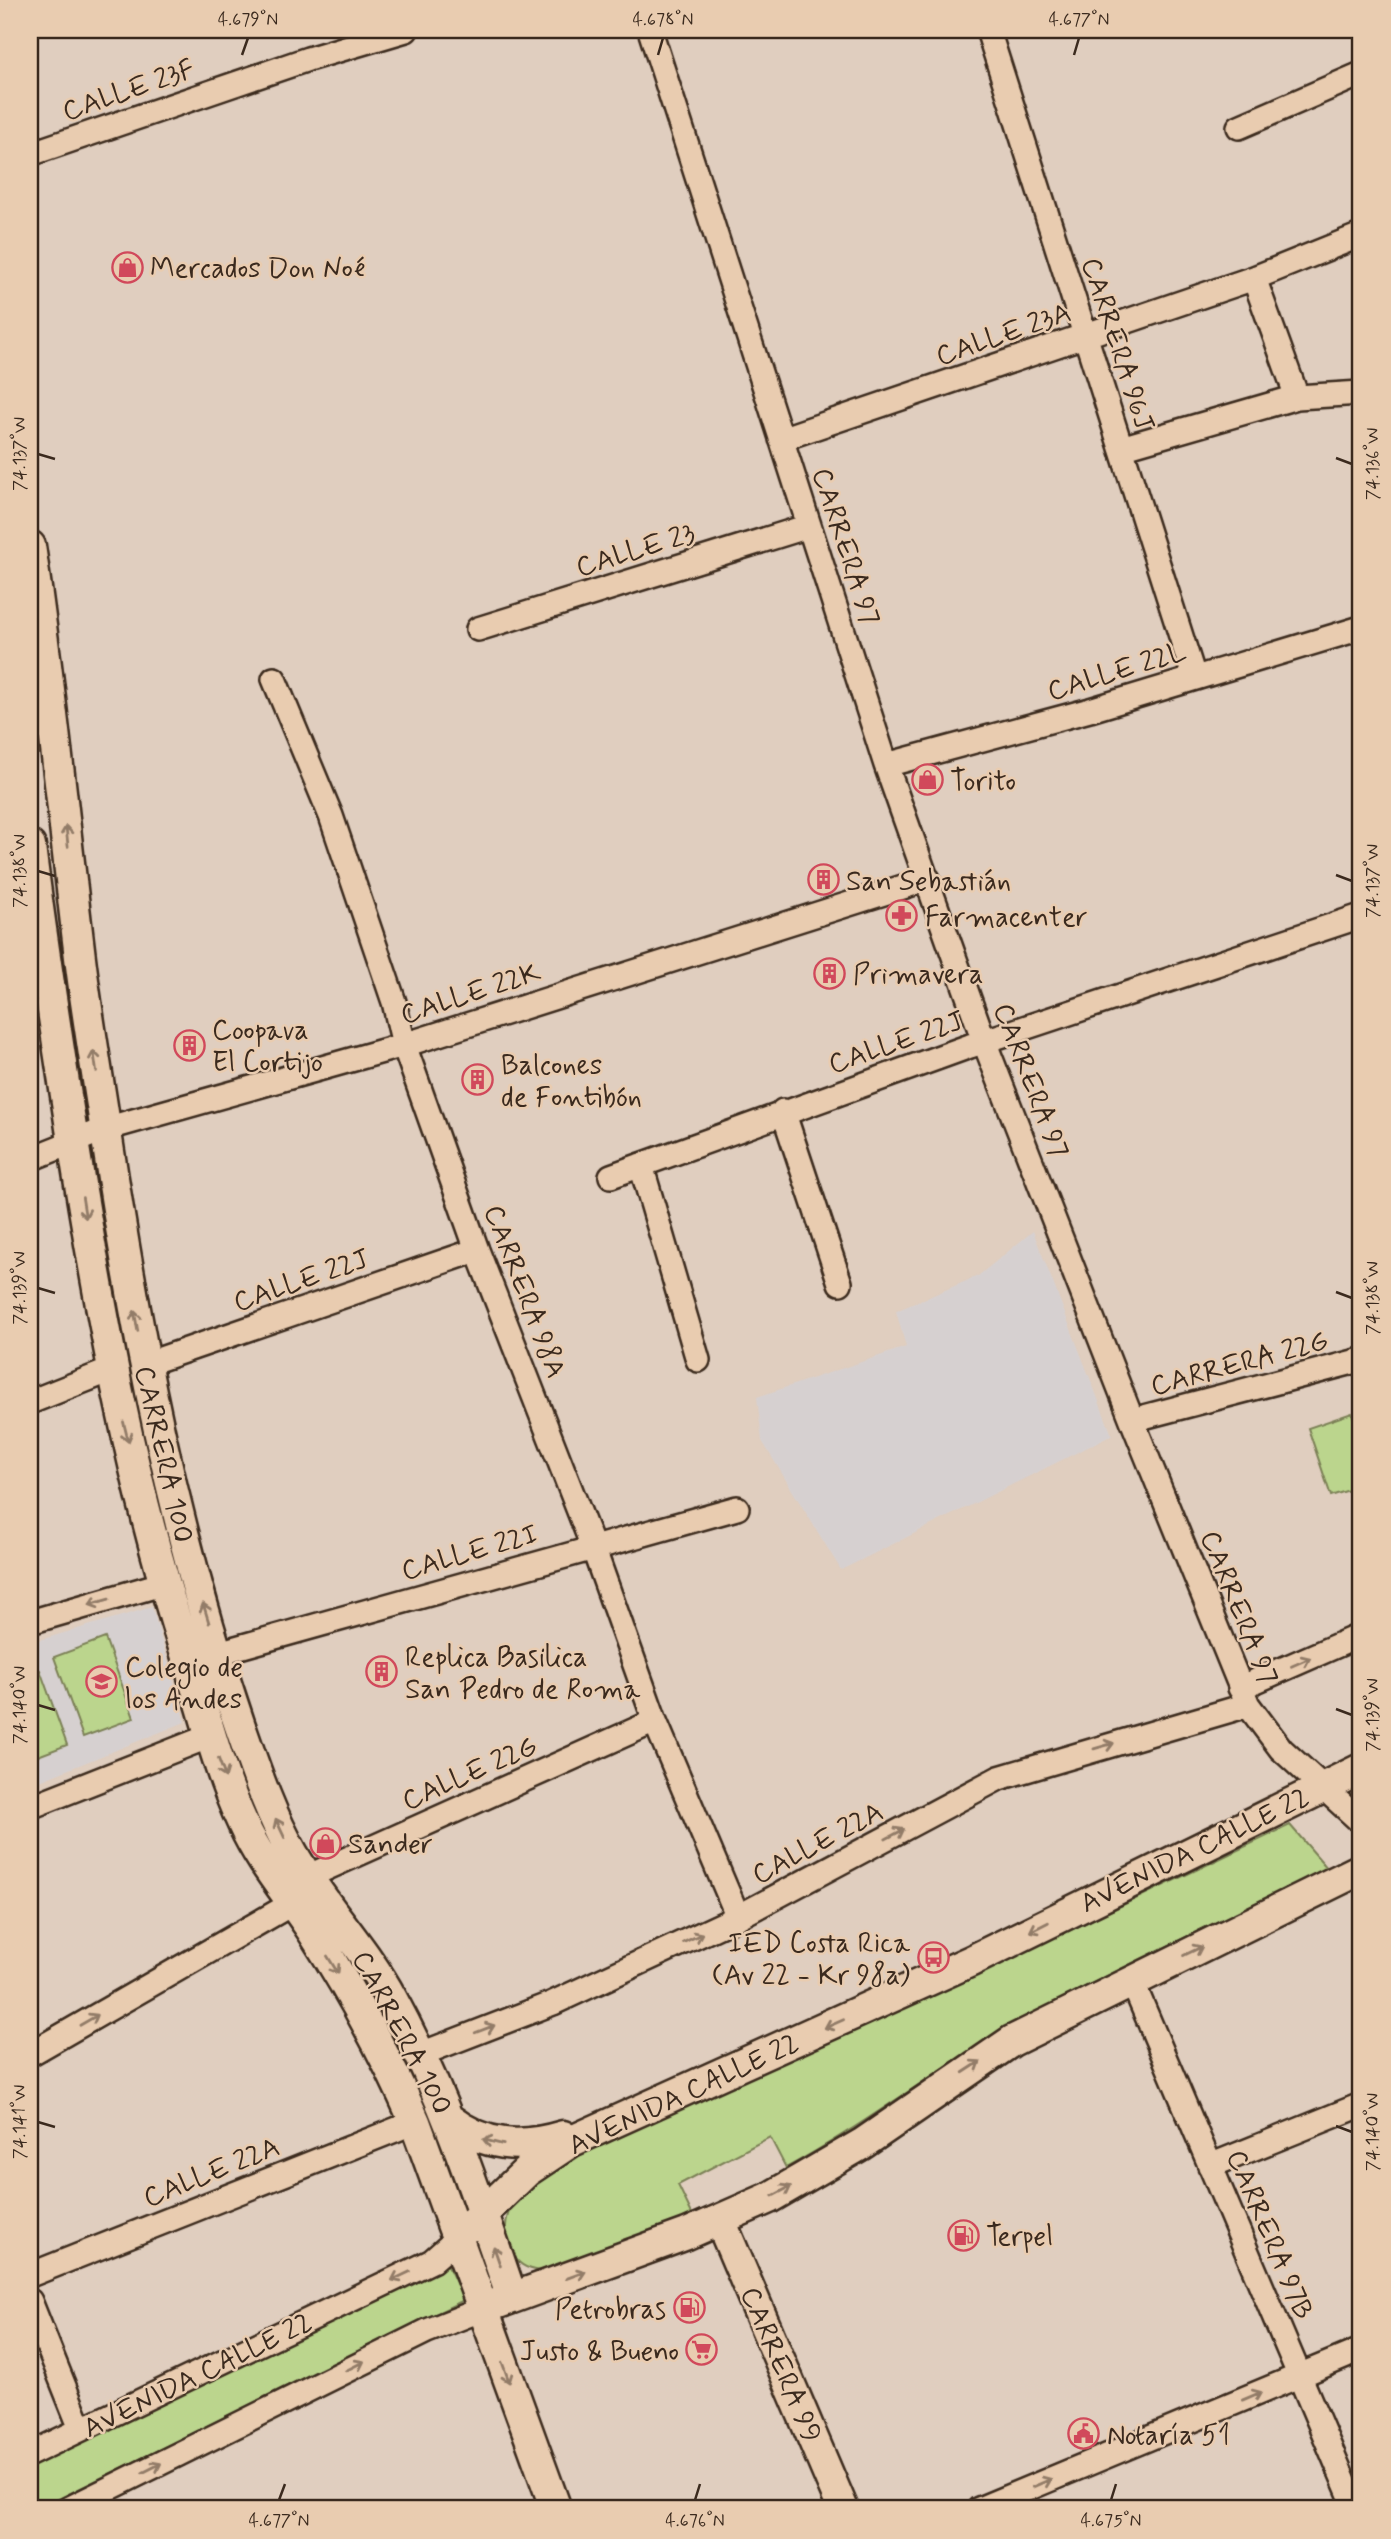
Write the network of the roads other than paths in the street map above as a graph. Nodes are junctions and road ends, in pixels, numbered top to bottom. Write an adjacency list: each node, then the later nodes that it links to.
1 (406, 30): 6 (street, CALLE 23F)
2 (650, 30): 12 (street, CARRERA 97)
3 (988, 30): 9 (street, CARRERA 96J)
4 (1361, 74): 5 (street)
5 (1239, 127)
6 (30, 154)
7 (1361, 236): 8 (street, CALLE 23A)
8 (1254, 278): 9 (street, CALLE 23A); 11 (street)
9 (1085, 336): 12 (street, CALLE 23A); 13 (street, CARRERA 96J)
10 (1361, 393): 11 (street)
11 (1297, 397): 13 (street)
12 (781, 439): 14 (street, CARRERA 97)
13 (1121, 448): 18 (street, CARRERA 96J)
14 (809, 526): 17 (street, CALLE 23); 20 (street, CARRERA 97)
15 (30, 546): 28 (main road, CARRERA 100, one-way to 15)
16 (1361, 628): 18 (street, CALLE 22L)
17 (478, 629)
18 (1194, 677): 20 (street, CALLE 22L)
19 (274, 679): 26 (street, CARRERA 98A)
20 (886, 765): 22 (street, CARRERA 97)
21 (30, 846): 23 (main road, CARRERA 100)
22 (928, 879): 25 (street, CARRERA 97); 26 (street, CALLE 22K)
23 (34, 914): 29 (main road, CARRERA 100)
24 (1361, 916): 25 (street, CALLE 22J)
25 (984, 1041): 27 (street, CALLE 22J); 40 (street, CARRERA 97)
26 (404, 1045): 28 (street, CALLE 22K); 33 (street, CARRERA 98A)
27 (783, 1111): 31 (street, CALLE 22J); 34 (street)
28 (105, 1129): 29 (street, CALLE 22K); 37 (main road, CARRERA 100, one-way to 28)
29 (73, 1141): 30 (street, CALLE 22K); 38 (main road, CARRERA 100, one-way to 38)
30 (30, 1159)
31 (641, 1164): 32 (street, CALLE 22J); 35 (street)
32 (611, 1176)
33 (477, 1250): 37 (street, CALLE 22J); 42 (street, CARRERA 98A)
34 (840, 1283)
35 (698, 1360)
36 (1361, 1360): 40 (street, CARRERA 22G)
37 (144, 1365): 46 (main road, CARRERA 100, one-way to 37)
38 (111, 1370): 39 (street); 43 (main road, CARRERA 100, one-way to 43)
39 (30, 1402)
40 (1132, 1420): 47 (street, CARRERA 97)
41 (737, 1508): 42 (street, CALLE 22I)
42 (593, 1546): 46 (street, CALLE 22I); 48 (street, CARRERA 98A)
43 (164, 1583): 44 (street, one-way to 44); 49 (main road, CARRERA 100)
44 (30, 1622)
45 (1361, 1635): 47 (street, CALLE 22A, one-way to 45)
46 (218, 1653): 55 (main road, CARRERA 100, one-way to 46)
47 (1244, 1697): 51 (street, CARRERA 97); 57 (street, CALLE 22A, one-way to 47)
48 (655, 1721): 55 (street, CALLE 22G); 57 (street, CARRERA 98A)
49 (210, 1736): 52 (street); 56 (main road, CARRERA 100, one-way to 56)
50 (1361, 1769): 51 (main road, AVENIDA CALLE 22)
51 (1320, 1787): 53 (street, CARRERA 97); 64 (main road, AVENIDA CALLE 22, one-way to 64)
52 (30, 1807)
53 (1361, 1822)
54 (1361, 1869): 58 (main road, one-way to 54)
55 (307, 1877): 60 (main road, CARRERA 100)
56 (293, 1903): 59 (street, one-way to 56); 63 (main road, CARRERA 100, one-way to 63)
57 (738, 1917): 60 (street, CALLE 22A, one-way to 57)
58 (1132, 1981): 65 (street, CARRERA 97B); 67 (main road, one-way to 58)
59 (30, 2054)
60 (421, 2054): 62 (main road, CARRERA 100)
61 (1361, 2105): 65 (street)
62 (449, 2119): 64 (main road, one-way to 62); 66 (main road, CARRERA 100)
63 (415, 2123): 68 (main road, CARRERA 100); 69 (street, CALLE 22A)
64 (607, 2123): 66 (main road, AVENIDA CALLE 22)
65 (1210, 2166): 74 (street, CARRERA 97B)
66 (482, 2213): 68 (main road, AVENIDA CALLE 22); 70 (main road, CARRERA 100, one-way to 66)
67 (720, 2220): 70 (main road, one-way to 67); 80 (main road, CARRERA 99)
68 (457, 2239): 72 (main road, CARRERA 100); 75 (street, AVENIDA CALLE 22, one-way to 75)
69 (30, 2275)
70 (512, 2298): 72 (main road)
71 (30, 2301): 75 (street)
72 (483, 2309): 77 (street, one-way to 72); 79 (main road, CARRERA 100, one-way to 79)
73 (1361, 2350): 74 (street)
74 (1299, 2376): 81 (street, one-way to 74); 82 (street, CARRERA 97B)
75 (81, 2429): 76 (street, AVENIDA CALLE 22)
76 (30, 2454)
77 (109, 2500): 78 (street)
78 (68, 2509)
79 (555, 2509)
80 (843, 2509)
81 (979, 2509)
82 (1356, 2509)

